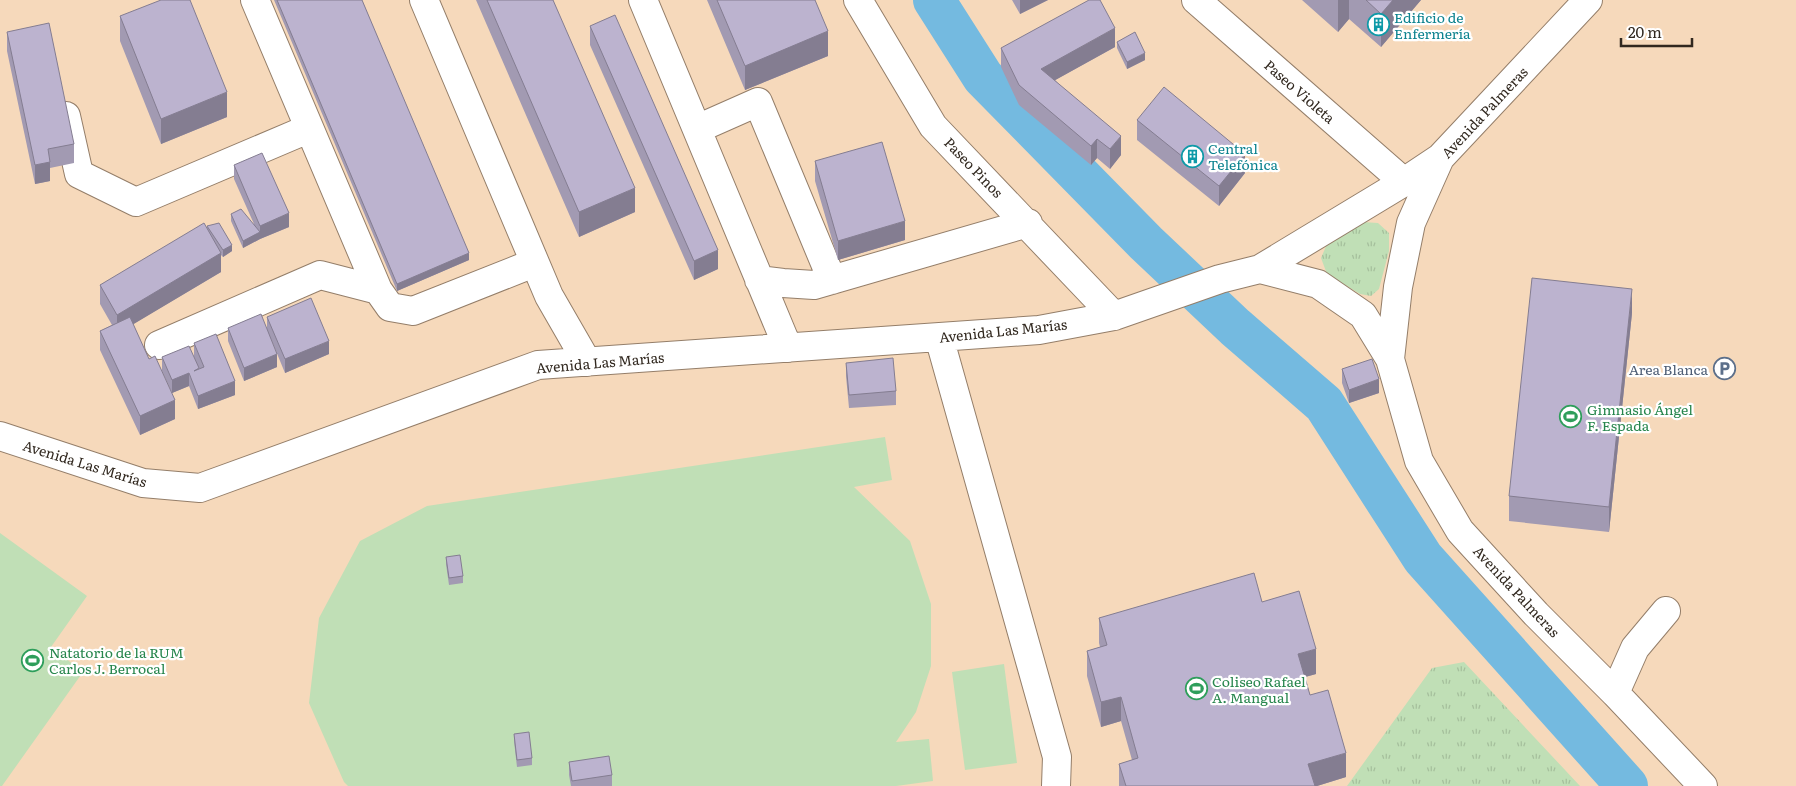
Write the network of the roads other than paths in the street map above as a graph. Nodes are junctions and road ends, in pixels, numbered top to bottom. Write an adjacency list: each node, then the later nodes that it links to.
1 (255, 0): 8 (street)
2 (424, 0): 13 (street)
3 (643, 0): 9 (street)
4 (858, 0): 12 (street, Paseo Pinos)
5 (1196, 0): 11 (street, Paseo Violeta)
6 (1588, 0): 10 (street, Avenida Palmeras)
7 (60, 90): 8 (street)
8 (308, 129): 17 (street)
9 (697, 129): 15 (street); 16 (street)
10 (1440, 158): 11 (street); 22 (street, Avenida Palmeras)
11 (1404, 182): 14 (street)
12 (1028, 223): 16 (street); 18 (street, Paseo Pinos)
13 (534, 263): 17 (street); 23 (street)
14 (1260, 269): 18 (street, Avenida Las Marías); 22 (street, Avenida Palmeras)
15 (760, 280): 16 (street); 21 (street)
16 (832, 280)
17 (378, 290): 20 (street)
18 (1114, 316): 19 (street, Avenida Las Marías)
19 (939, 337): 21 (street, Avenida Las Marías); 27 (street)
20 (159, 345)
21 (788, 348): 23 (street, Avenida Las Marías)
22 (1390, 359): 26 (street, Avenida Palmeras)
23 (587, 362): 24 (street, Avenida Las Marías)
24 (0, 436)
25 (1666, 611): 26 (street)
26 (1615, 693): 28 (street, Avenida Palmeras)
27 (1056, 786)
28 (1703, 786)

